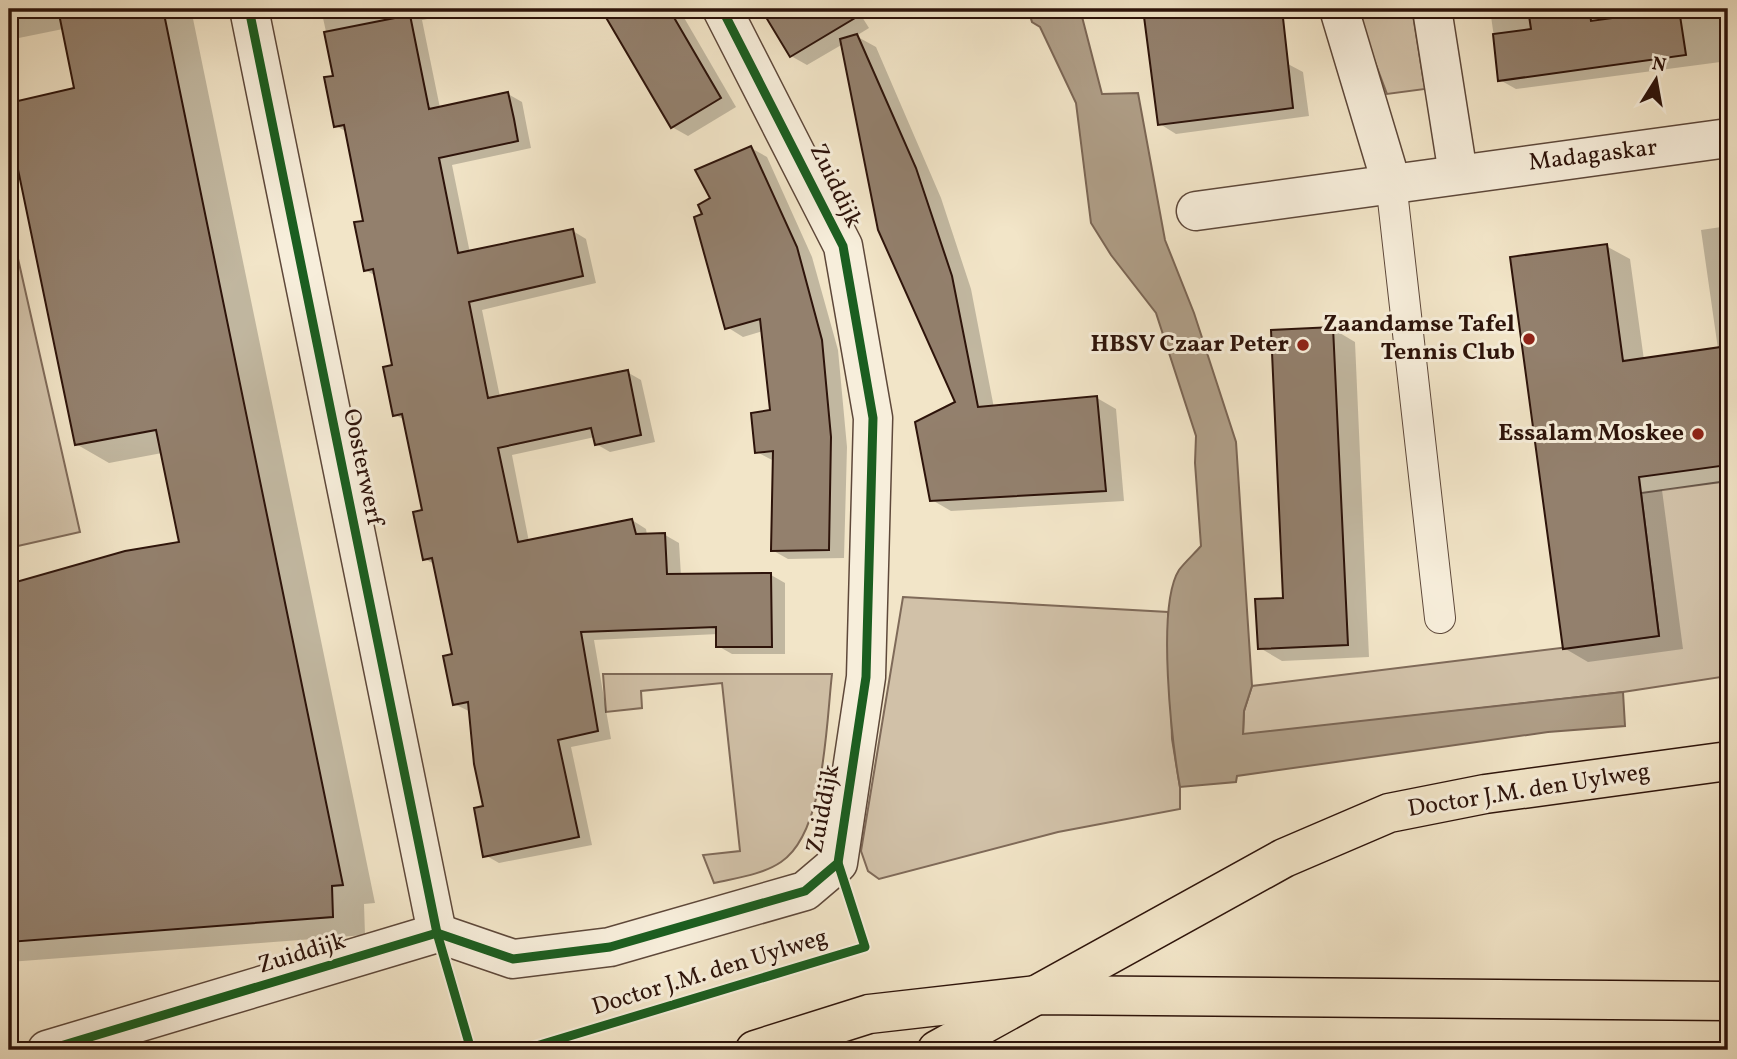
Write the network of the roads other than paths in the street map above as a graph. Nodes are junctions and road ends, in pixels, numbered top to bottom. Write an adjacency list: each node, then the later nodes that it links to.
1 (248, 9): 11 (street, Oosterwerf)
2 (722, 9): 11 (street, Zuiddijk)
3 (1339, 9): 7 (street)
4 (1432, 9): 6 (street)
5 (1728, 138): 6 (street, Madagaskar)
6 (1458, 174): 7 (street, Madagaskar)
7 (1391, 182): 8 (street, Madagaskar); 9 (lane)
8 (1196, 211)
9 (1440, 618)
10 (1728, 761): 12 (main road, Doctor J.M. den Uylweg)
11 (437, 933): 14 (street, Zuiddijk)
12 (1037, 995): 13 (main road, Doctor J.M. den Uylweg); 15 (main road, Doctor J.M. den Uylweg); 16 (main road, Doctor J.M. den Uylweg)
13 (1728, 1001)
14 (47, 1050)
15 (755, 1050)
16 (937, 1050)

